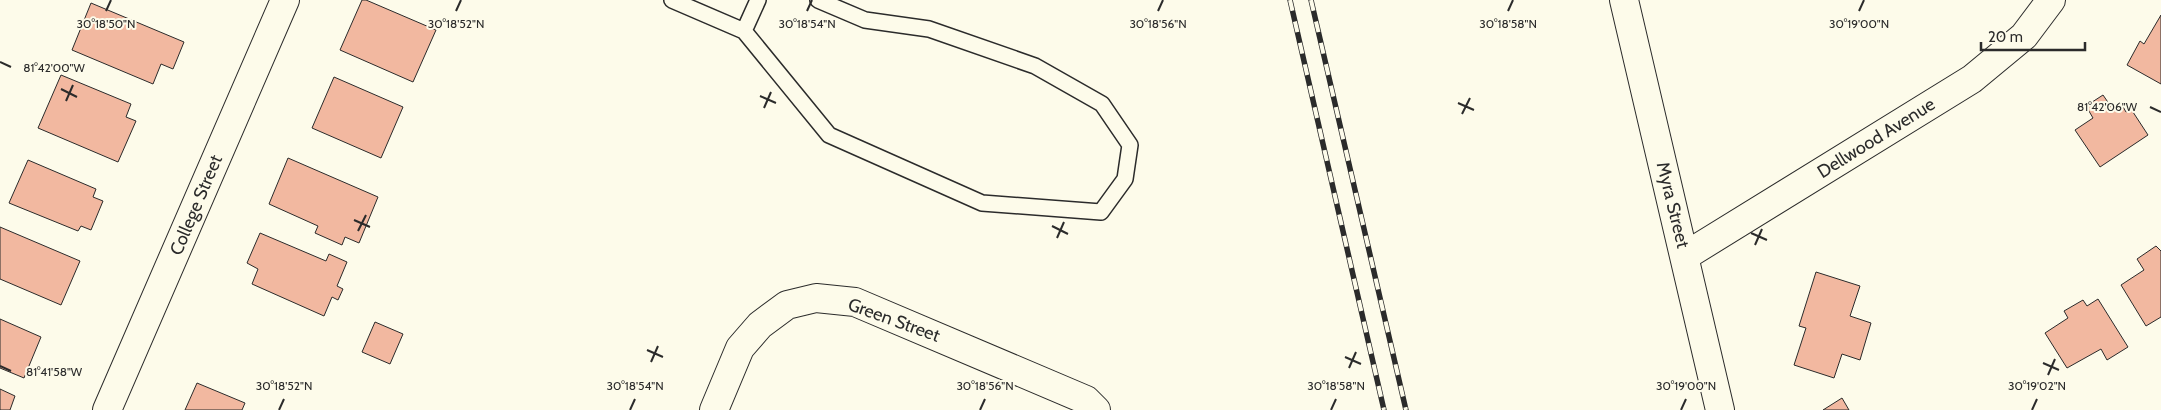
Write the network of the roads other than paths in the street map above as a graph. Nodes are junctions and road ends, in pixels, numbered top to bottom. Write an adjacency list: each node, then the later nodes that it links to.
1 (285, 0): 9 (street, College Street)
2 (672, 0): 7 (lane)
3 (758, 0): 7 (lane)
4 (818, 0): 7 (lane)
5 (1624, 0): 8 (street, Myra Street)
6 (2051, 0): 8 (street, Dellwood Avenue)
7 (744, 31)
8 (1685, 256): 12 (street, Myra Street)
9 (107, 410)
10 (714, 410): 11 (street, Green Street)
11 (1096, 410)
12 (1720, 410)

